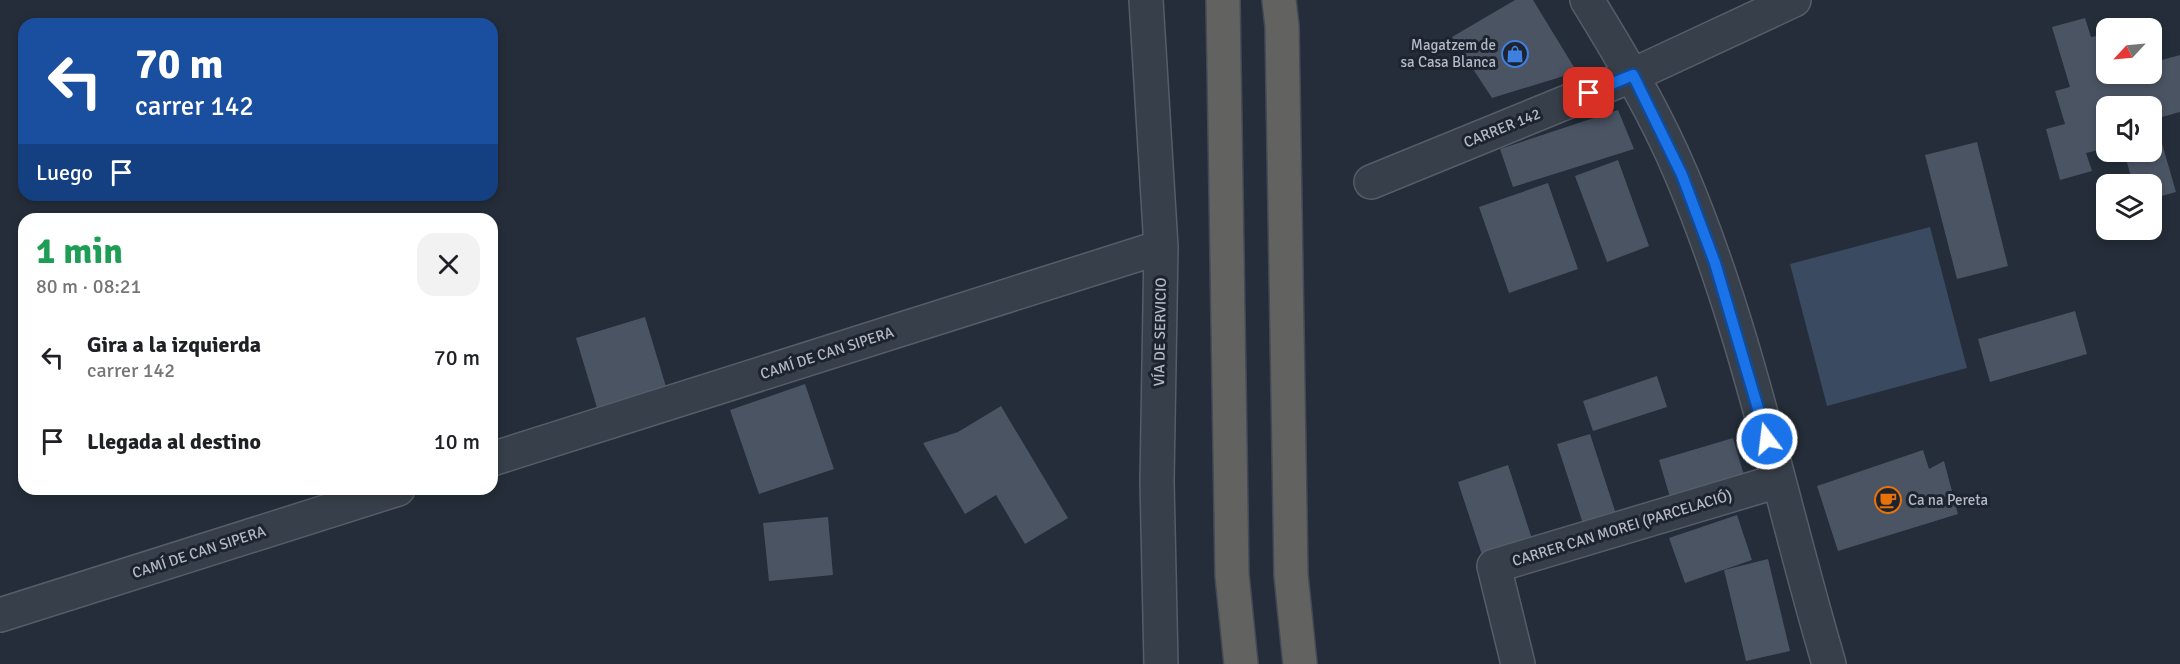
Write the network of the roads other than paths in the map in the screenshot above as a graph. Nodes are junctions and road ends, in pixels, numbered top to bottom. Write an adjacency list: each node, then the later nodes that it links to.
1 (1146, 0): 8 (street, VÍA DE SERVICIO)
2 (1223, 0): 14 (highway)
3 (1279, 0): 15 (highway)
4 (1587, 0): 6 (street)
5 (1794, 0): 6 (street, CARRER 142)
6 (1633, 75): 7 (street, CARRER 142); 10 (street)
7 (1371, 182)
8 (1161, 247): 9 (street, CAMÍ DE CAN SIPERA); 13 (street, VÍA DE SERVICIO)
9 (498, 457)
10 (1778, 481): 16 (street, CARRER CAN MOREI (PARCELACIÓ)); 17 (street)
11 (379, 495): 12 (street, CAMÍ DE CAN SIPERA)
12 (0, 615)
13 (1161, 664)
14 (1241, 664)
15 (1300, 664)
16 (1518, 664)
17 (1829, 664)

